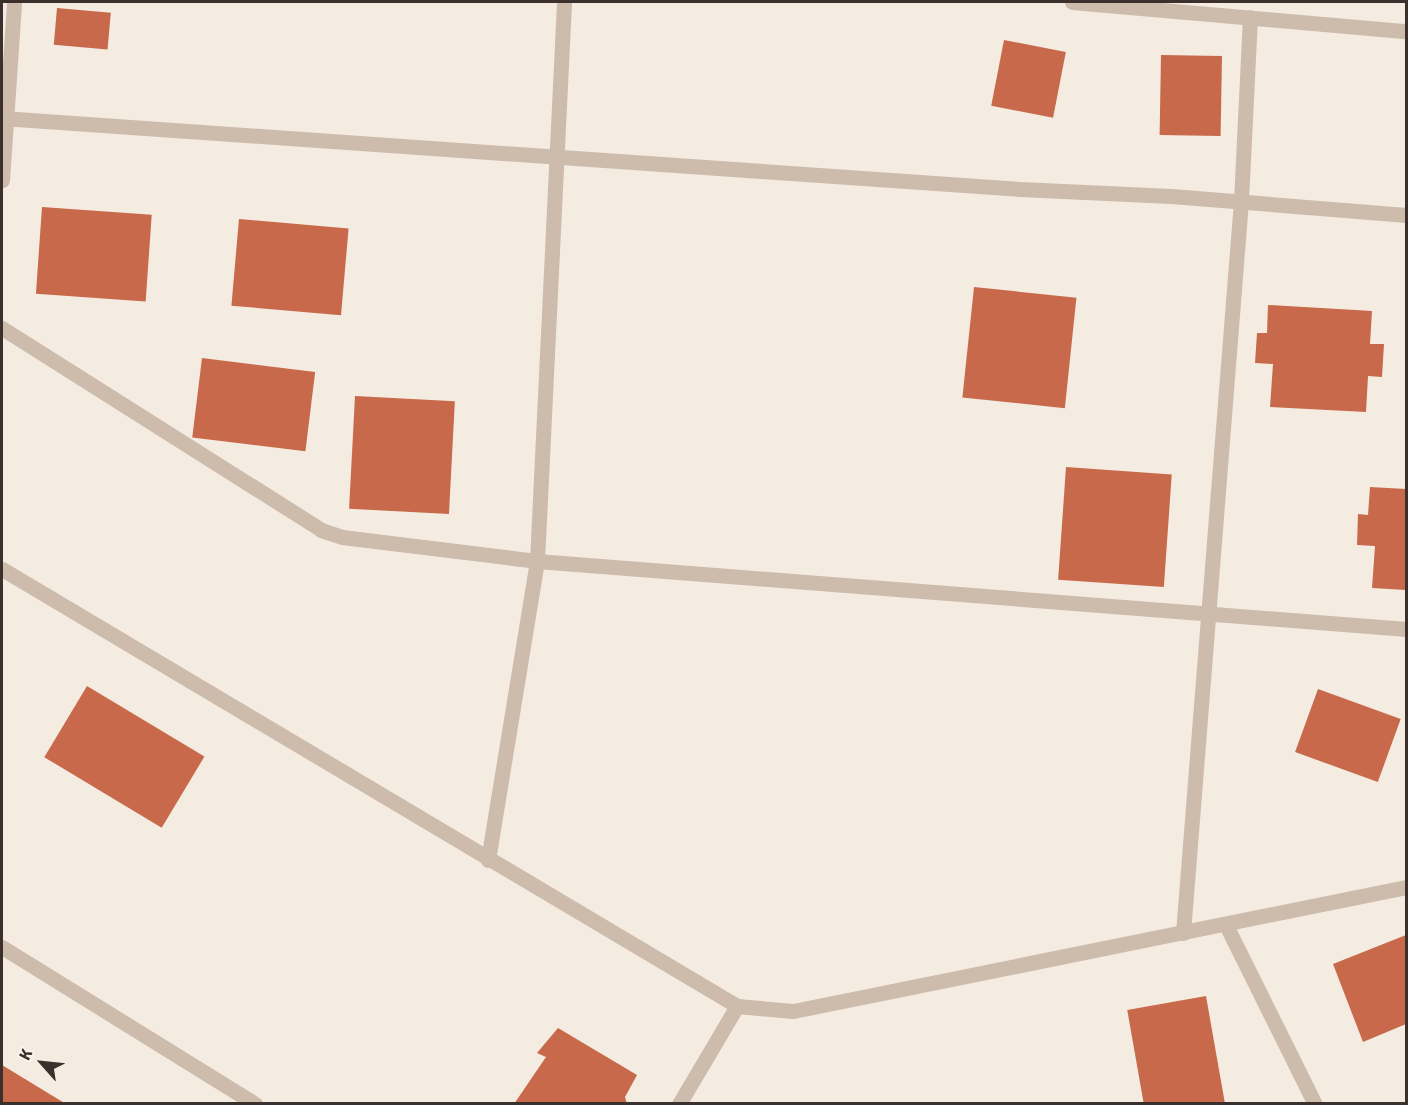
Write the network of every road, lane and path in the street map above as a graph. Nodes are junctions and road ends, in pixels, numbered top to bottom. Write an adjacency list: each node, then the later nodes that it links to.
1 (14, 2): 7 (street)
2 (564, 2): 8 (street)
3 (1072, 2): 4 (street)
4 (1173, 6): 5 (street)
5 (1250, 17): 6 (street); 10 (street)
6 (1407, 31)
7 (4, 118): 8 (street); 9 (street)
8 (556, 155): 10 (street); 13 (street)
9 (2, 180)
10 (1241, 201): 11 (street); 15 (street)
11 (1407, 215)
12 (2, 328): 13 (street)
13 (537, 561): 15 (street); 17 (street)
14 (2, 569): 17 (street)
15 (1208, 611): 16 (street); 20 (street)
16 (1407, 629)
17 (488, 860): 22 (street)
18 (1407, 887): 19 (street)
19 (1226, 925): 20 (street); 25 (street)
20 (1183, 933): 22 (street)
21 (2, 947): 23 (street)
22 (737, 1005): 24 (street)
23 (255, 1104)
24 (679, 1104)
25 (1315, 1104)

